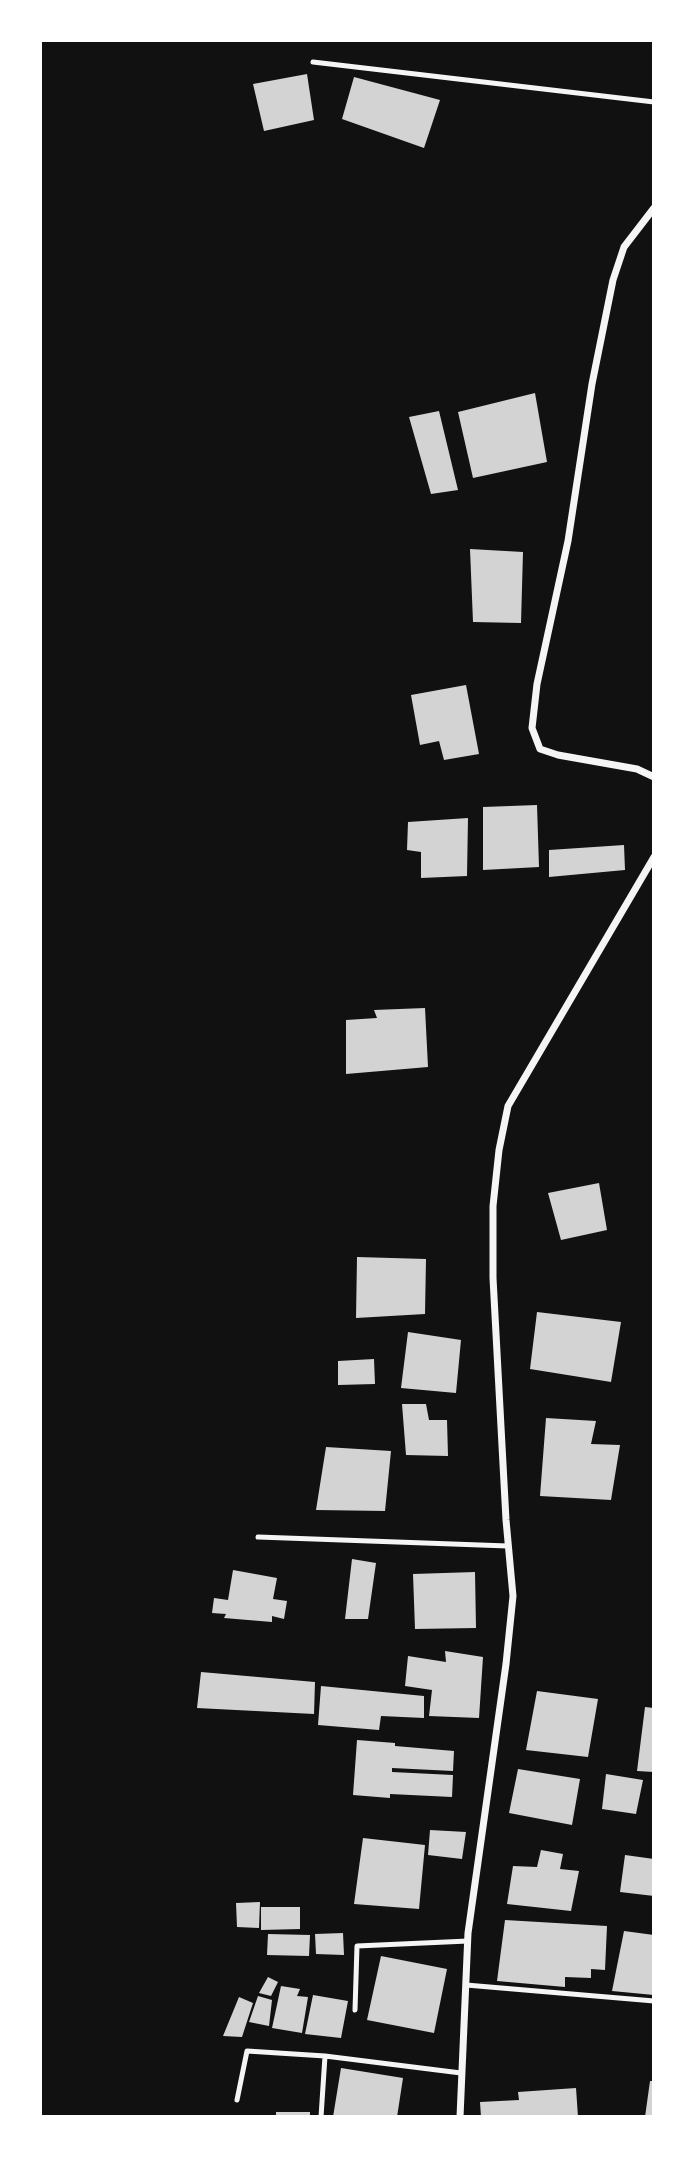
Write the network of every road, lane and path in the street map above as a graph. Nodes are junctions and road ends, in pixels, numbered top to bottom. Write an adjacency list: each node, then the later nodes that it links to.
1 (313, 62): 2 (lane)
2 (654, 102)
3 (654, 208): 4 (street)
4 (654, 777)
5 (654, 857): 7 (street)
6 (258, 1538): 7 (lane)
7 (508, 1546): 8 (street)
8 (468, 1941): 9 (street); 11 (lane)
9 (466, 1985): 10 (lane); 13 (street)
10 (654, 2001)
11 (355, 2010)
12 (325, 2056): 13 (lane); 14 (lane); 15 (lane)
13 (461, 2073): 16 (street)
14 (237, 2100)
15 (321, 2117)
16 (460, 2117)

